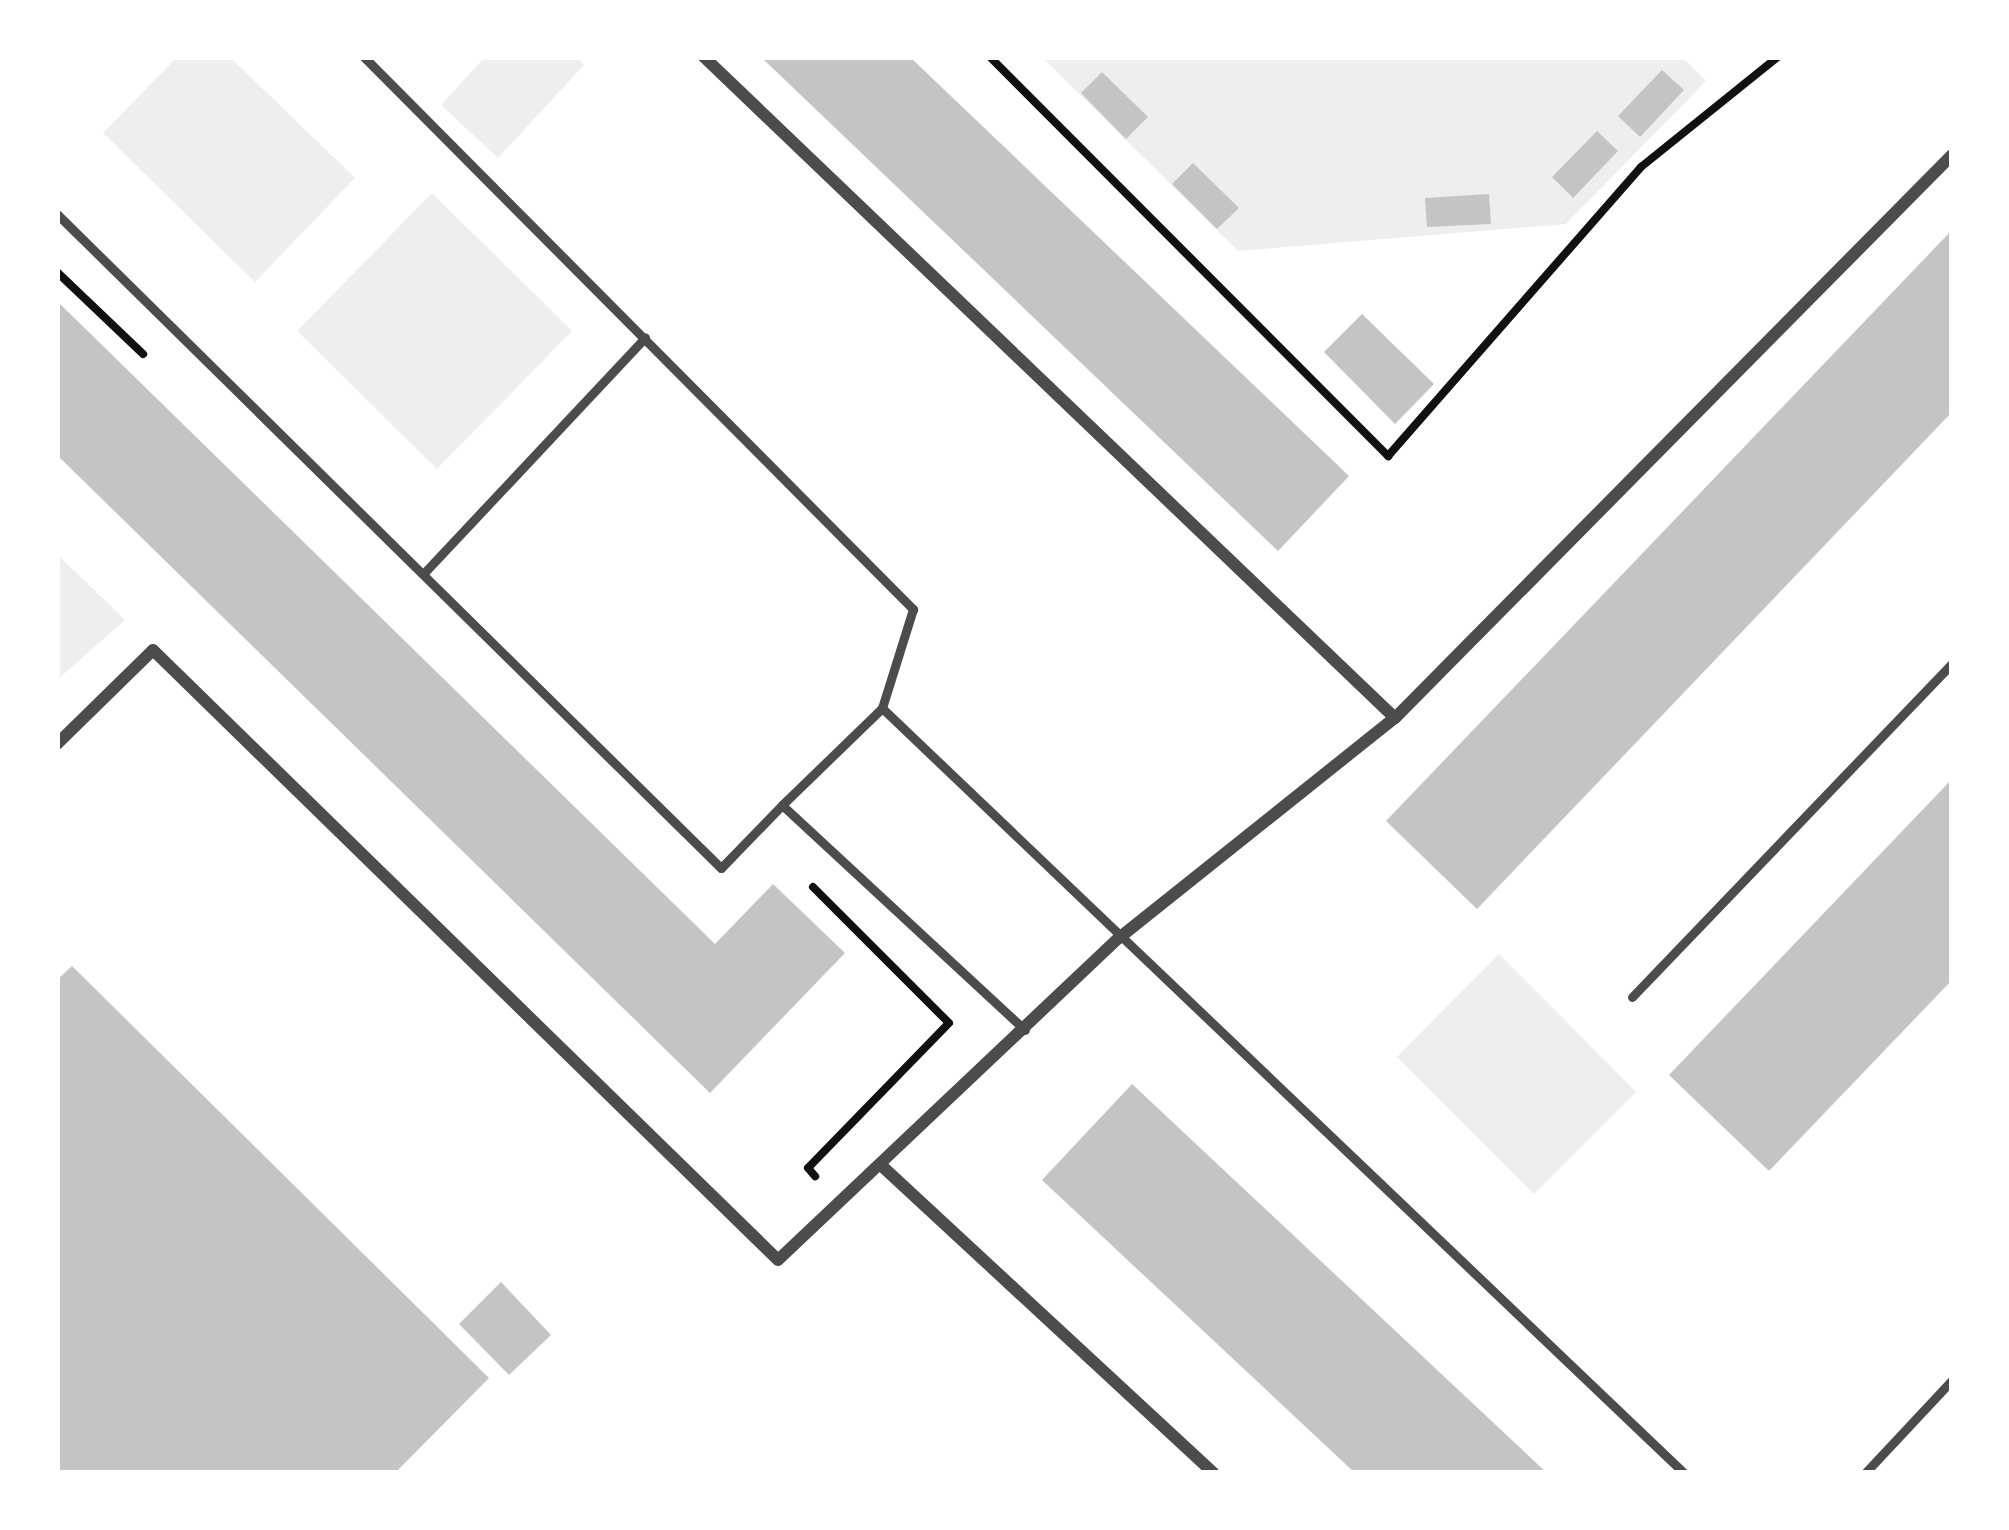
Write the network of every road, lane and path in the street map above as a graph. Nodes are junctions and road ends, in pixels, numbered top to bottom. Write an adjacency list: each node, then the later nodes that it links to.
1 (364, 57): 7 (lane)
2 (704, 57): 11 (street)
3 (990, 57): 4 (path)
4 (1778, 57)
5 (1952, 155): 11 (street)
6 (57, 214): 8 (lane)
7 (645, 338): 8 (lane); 10 (lane)
8 (424, 573): 13 (lane)
9 (1952, 663): 15 (lane)
10 (882, 708): 13 (lane); 14 (lane)
11 (1395, 718): 14 (street)
12 (57, 744): 17 (street)
13 (782, 805): 16 (lane)
14 (1120, 938): 16 (street); 20 (lane)
15 (1632, 997)
16 (1024, 1030): 17 (street)
17 (883, 1166): 19 (street)
18 (1952, 1380): 21 (lane)
19 (1214, 1473)
20 (1684, 1473)
21 (1865, 1473)

